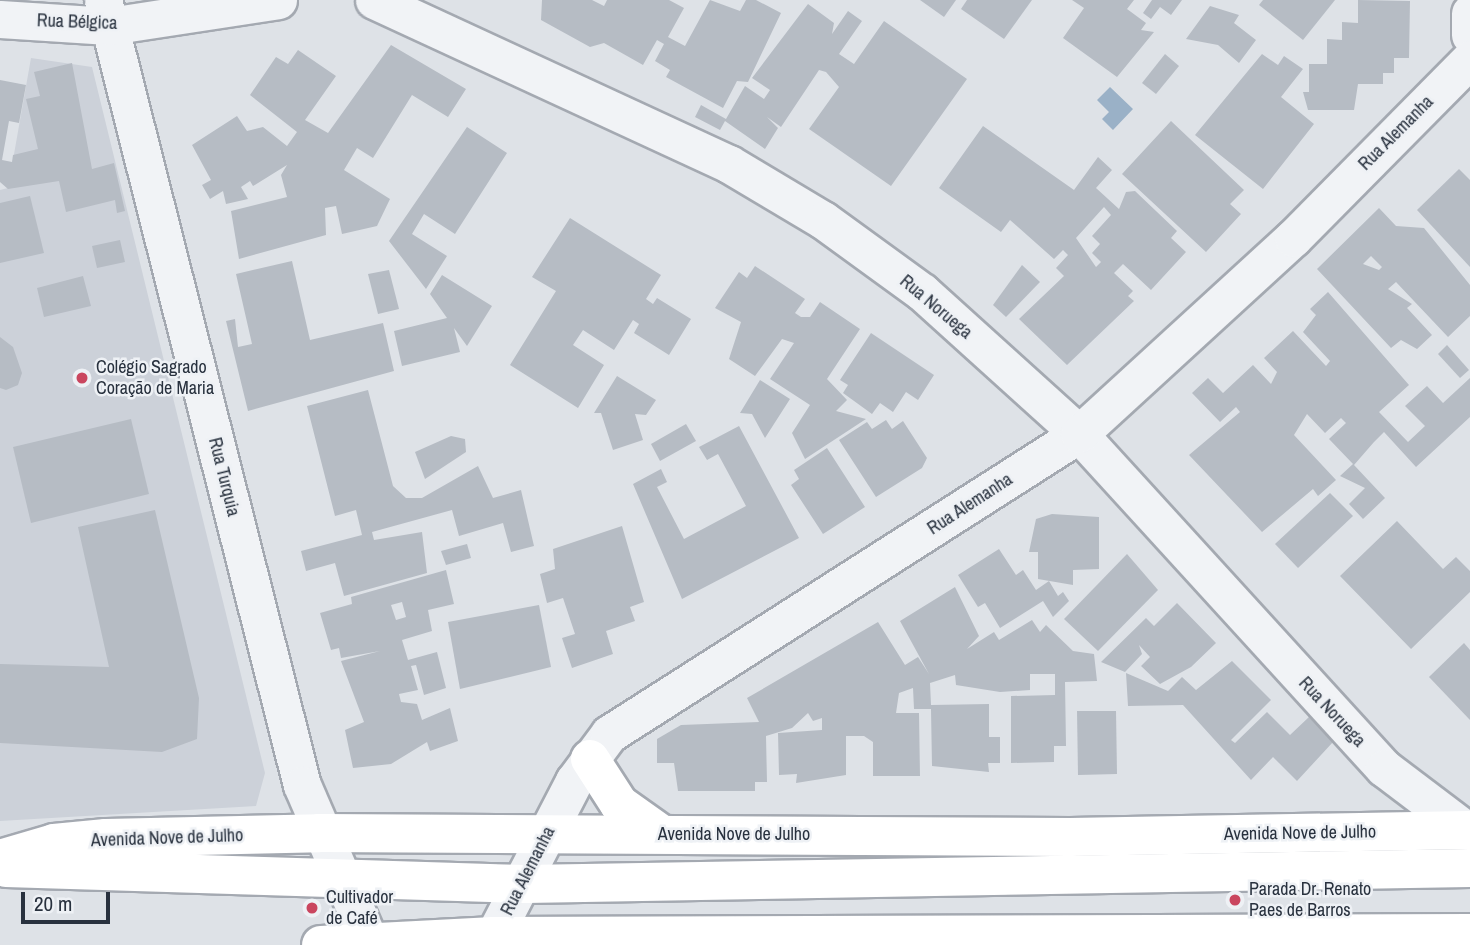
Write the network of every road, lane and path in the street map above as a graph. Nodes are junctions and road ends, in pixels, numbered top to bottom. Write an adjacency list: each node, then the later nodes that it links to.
1 (278, 0): 4 (street, Rua Bélgica)
2 (374, 0): 9 (street, Rua Noruega)
3 (1463, 0): 5 (street)
4 (106, 13): 6 (street, Rua Bélgica); 14 (street, Rua Turquia)
5 (1470, 13): 7 (street)
6 (0, 19)
7 (1470, 35)
8 (1470, 58): 9 (street, Rua Alemanha)
9 (1079, 434): 10 (street, Rua Alemanha); 11 (street, Rua Noruega)
10 (590, 760): 15 (main road); 16 (street, Rua Alemanha)
11 (1384, 768): 12 (street, Rua Noruega); 13 (street)
12 (1468, 830): 13 (main road, Avenida Nove de Julho)
13 (1395, 831): 15 (main road, Avenida Nove de Julho)
14 (319, 833): 16 (main road, Avenida Nove de Julho); 17 (main road, Avenida Nove de Julho); 19 (street, Rua Turquia)
15 (660, 833): 16 (main road, Avenida Nove de Julho)
16 (545, 836): 20 (street, Rua Alemanha)
17 (3, 857): 19 (main road, Avenida Nove de Julho)
18 (1470, 869): 20 (main road, Avenida Nove de Julho)
19 (340, 877): 20 (main road, Avenida Nove de Julho); 23 (street, Rua Turquia)
20 (524, 884): 22 (street, Rua Alemanha)
21 (1470, 933): 22 (main road)
22 (492, 941): 23 (main road)
23 (370, 944): 24 (main road)
24 (321, 945)

